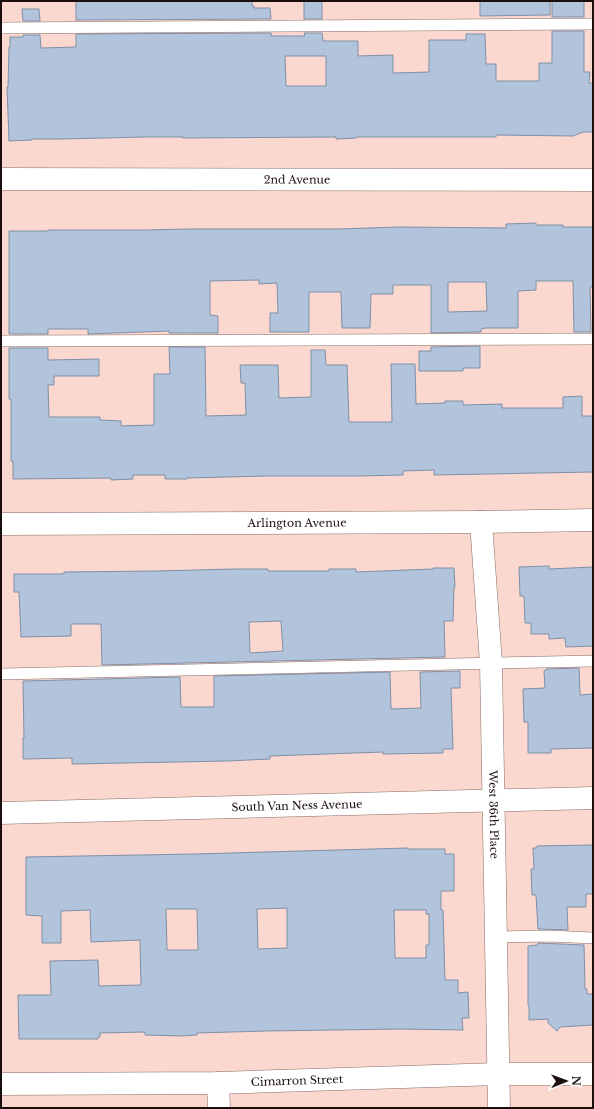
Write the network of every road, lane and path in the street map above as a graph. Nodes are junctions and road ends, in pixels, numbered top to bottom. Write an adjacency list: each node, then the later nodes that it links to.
1 (593, 24): 2 (lane)
2 (1, 28)
3 (1, 179): 4 (street, 2nd Avenue)
4 (593, 180)
5 (593, 339): 6 (lane)
6 (1, 341)
7 (593, 520): 8 (street, Arlington Avenue)
8 (481, 522): 9 (street, Arlington Avenue); 11 (street, West 36th Place)
9 (1, 524)
10 (593, 661): 11 (lane)
11 (491, 663): 12 (lane); 14 (street, West 36th Place)
12 (1, 674)
13 (593, 798): 14 (street, South Van Ness Avenue)
14 (494, 801): 15 (street, South Van Ness Avenue); 16 (street, West 36th Place)
15 (1, 813)
16 (496, 937): 17 (lane); 18 (street, West 36th Place)
17 (593, 938)
18 (498, 1074): 19 (street, Cimarron Street); 20 (street, Cimarron Street); 23 (street, West 36th Place)
19 (593, 1074)
20 (218, 1083): 21 (street, Cimarron Street); 22 (street)
21 (1, 1084)
22 (218, 1108)
23 (499, 1108)

